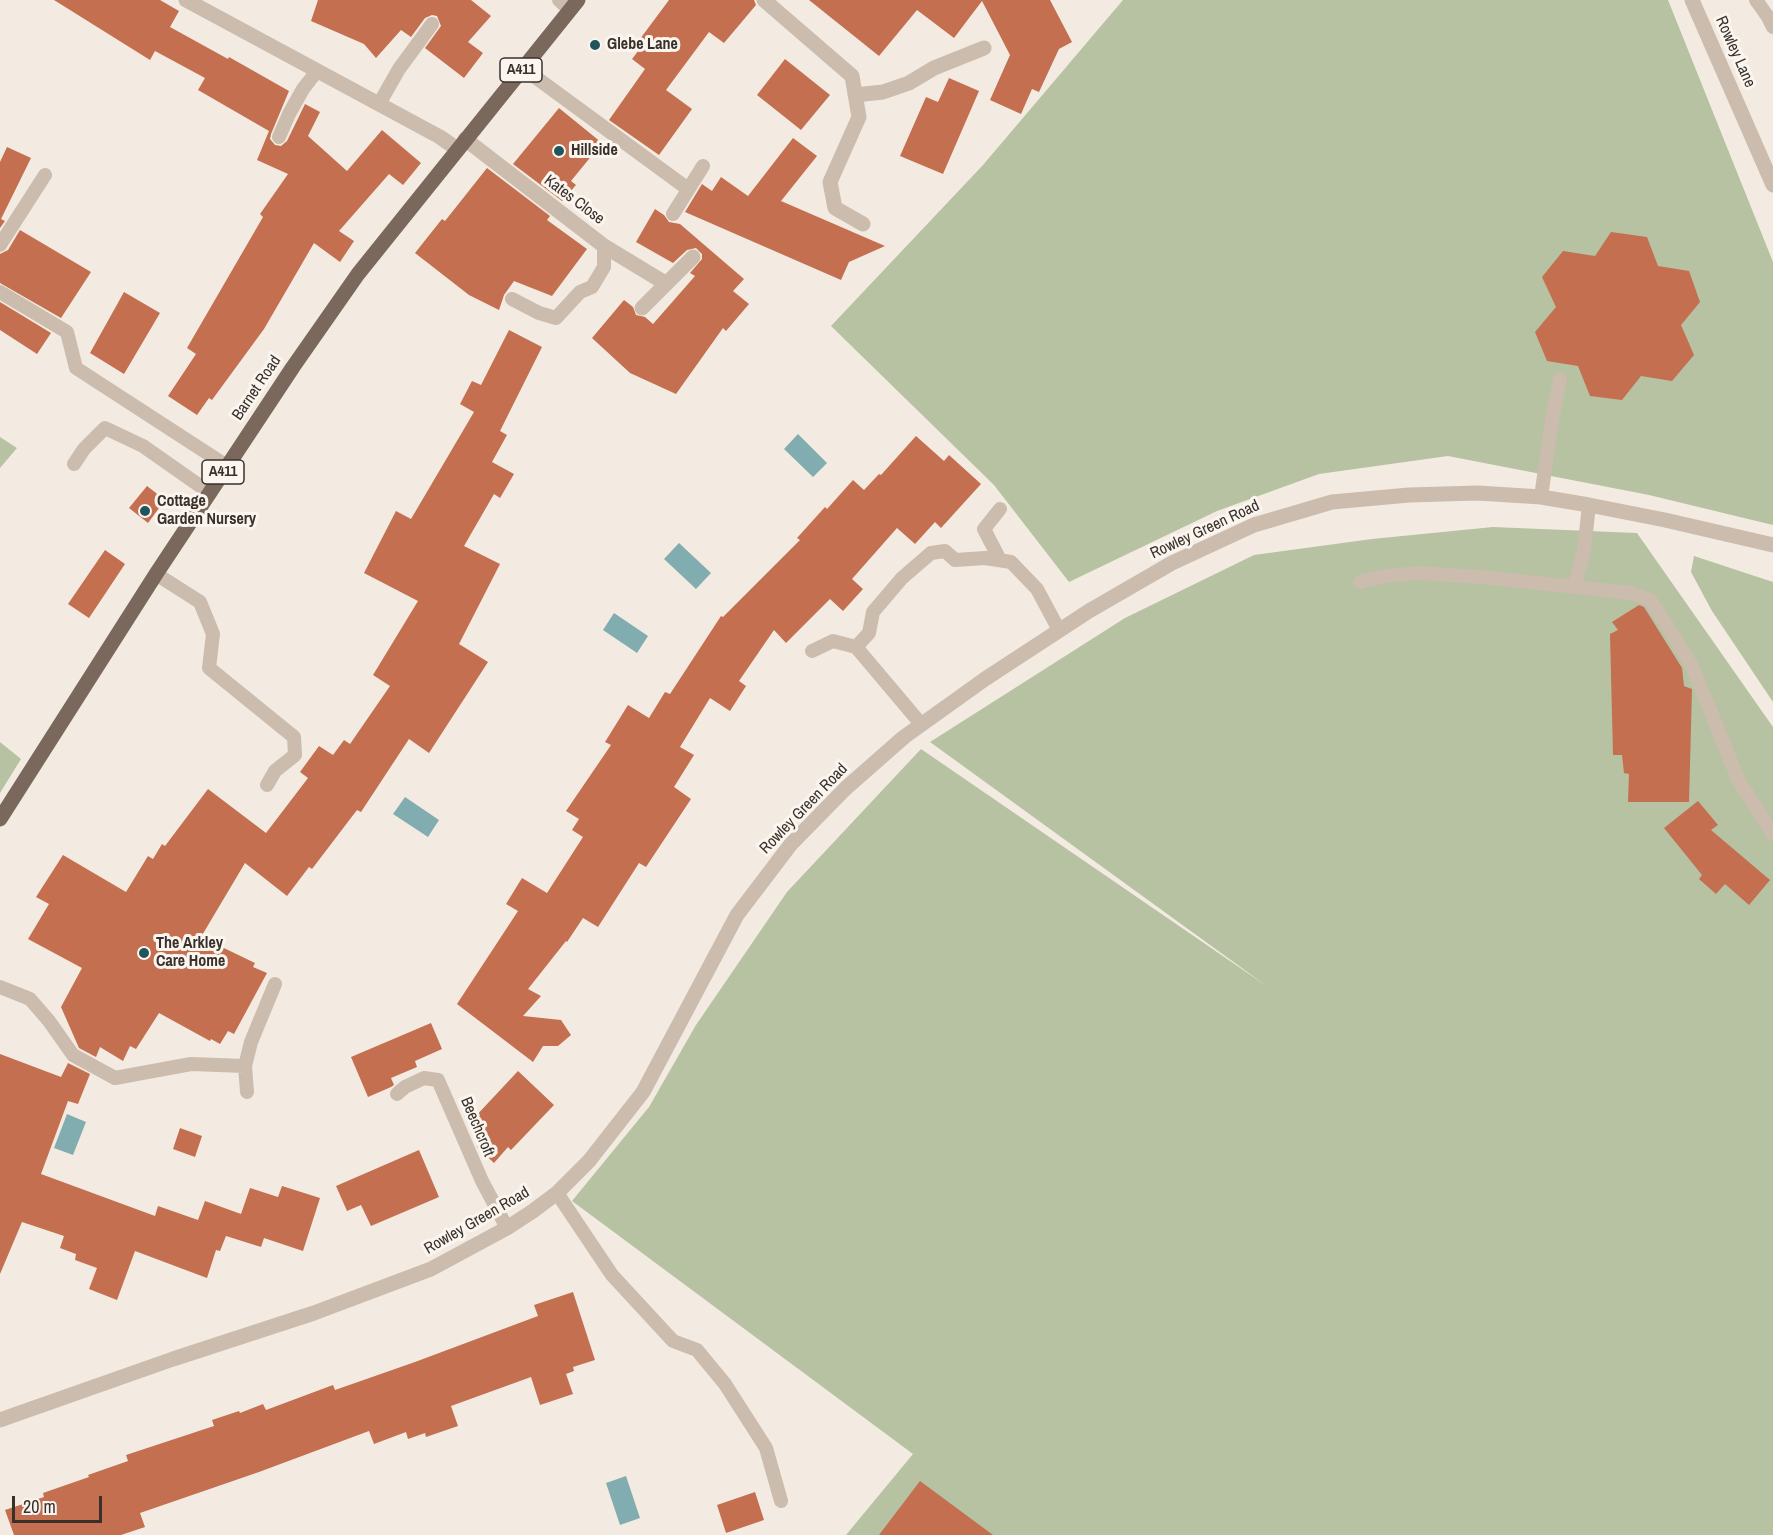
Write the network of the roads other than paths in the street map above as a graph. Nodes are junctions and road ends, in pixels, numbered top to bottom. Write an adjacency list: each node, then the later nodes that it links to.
1 (186, 0): 10 (street)
2 (764, 0): 11 (street)
3 (1692, 0): 17 (street, Rowley Lane)
4 (1756, 0): 7 (lane)
5 (569, 3): 9 (main road, Barnet Road / A411)
6 (432, 24): 12 (lane)
7 (1773, 27)
8 (984, 48): 11 (street)
9 (523, 68): 14 (main road, Barnet Road / A411); 18 (lane)
10 (317, 71): 12 (street); 13 (lane)
11 (855, 95): 20 (street)
12 (379, 104): 14 (street)
13 (279, 137)
14 (461, 144): 22 (street, Kates Close); 30 (main road, Barnet Road / A411)
15 (703, 166): 18 (lane)
16 (45, 175): 21 (lane)
17 (1773, 185)
18 (688, 189): 19 (lane)
19 (673, 214)
20 (863, 224)
21 (0, 246)
22 (604, 246): 24 (street, Kates Close); 26 (lane)
23 (693, 257): 24 (street)
24 (666, 283): 27 (street)
25 (0, 292): 30 (lane)
26 (512, 299)
27 (642, 308)
28 (1560, 379): 32 (lane)
29 (74, 464): 31 (lane)
30 (227, 466): 31 (main road, Barnet Road / A411)
31 (210, 493): 37 (main road, Barnet Road / A411)
32 (1541, 497): 33 (street, Rowley Green Road); 40 (street, Rowley Green Road)
33 (1589, 505): 35 (street, Rowley Green Road); 39 (lane)
34 (1000, 509): 36 (lane)
35 (1773, 545)
36 (1000, 560): 40 (lane); 41 (lane)
37 (156, 574): 44 (lane); 45 (main road, Barnet Road / A411)
38 (1360, 582): 39 (lane)
39 (1574, 587): 46 (lane)
40 (1059, 630): 43 (street, Rowley Green Road)
41 (856, 647): 42 (lane); 43 (lane)
42 (812, 651)
43 (921, 724): 52 (street, Rowley Green Road)
44 (267, 785)
45 (0, 819)
46 (1773, 834)
47 (275, 984): 49 (lane)
48 (0, 987): 49 (lane)
49 (245, 1066): 50 (lane)
50 (248, 1092)
51 (397, 1094): 53 (lane, Beechcroft)
52 (557, 1192): 53 (street, Rowley Green Road); 55 (lane)
53 (507, 1228): 54 (street, Rowley Green Road)
54 (0, 1420)
55 (781, 1501)

